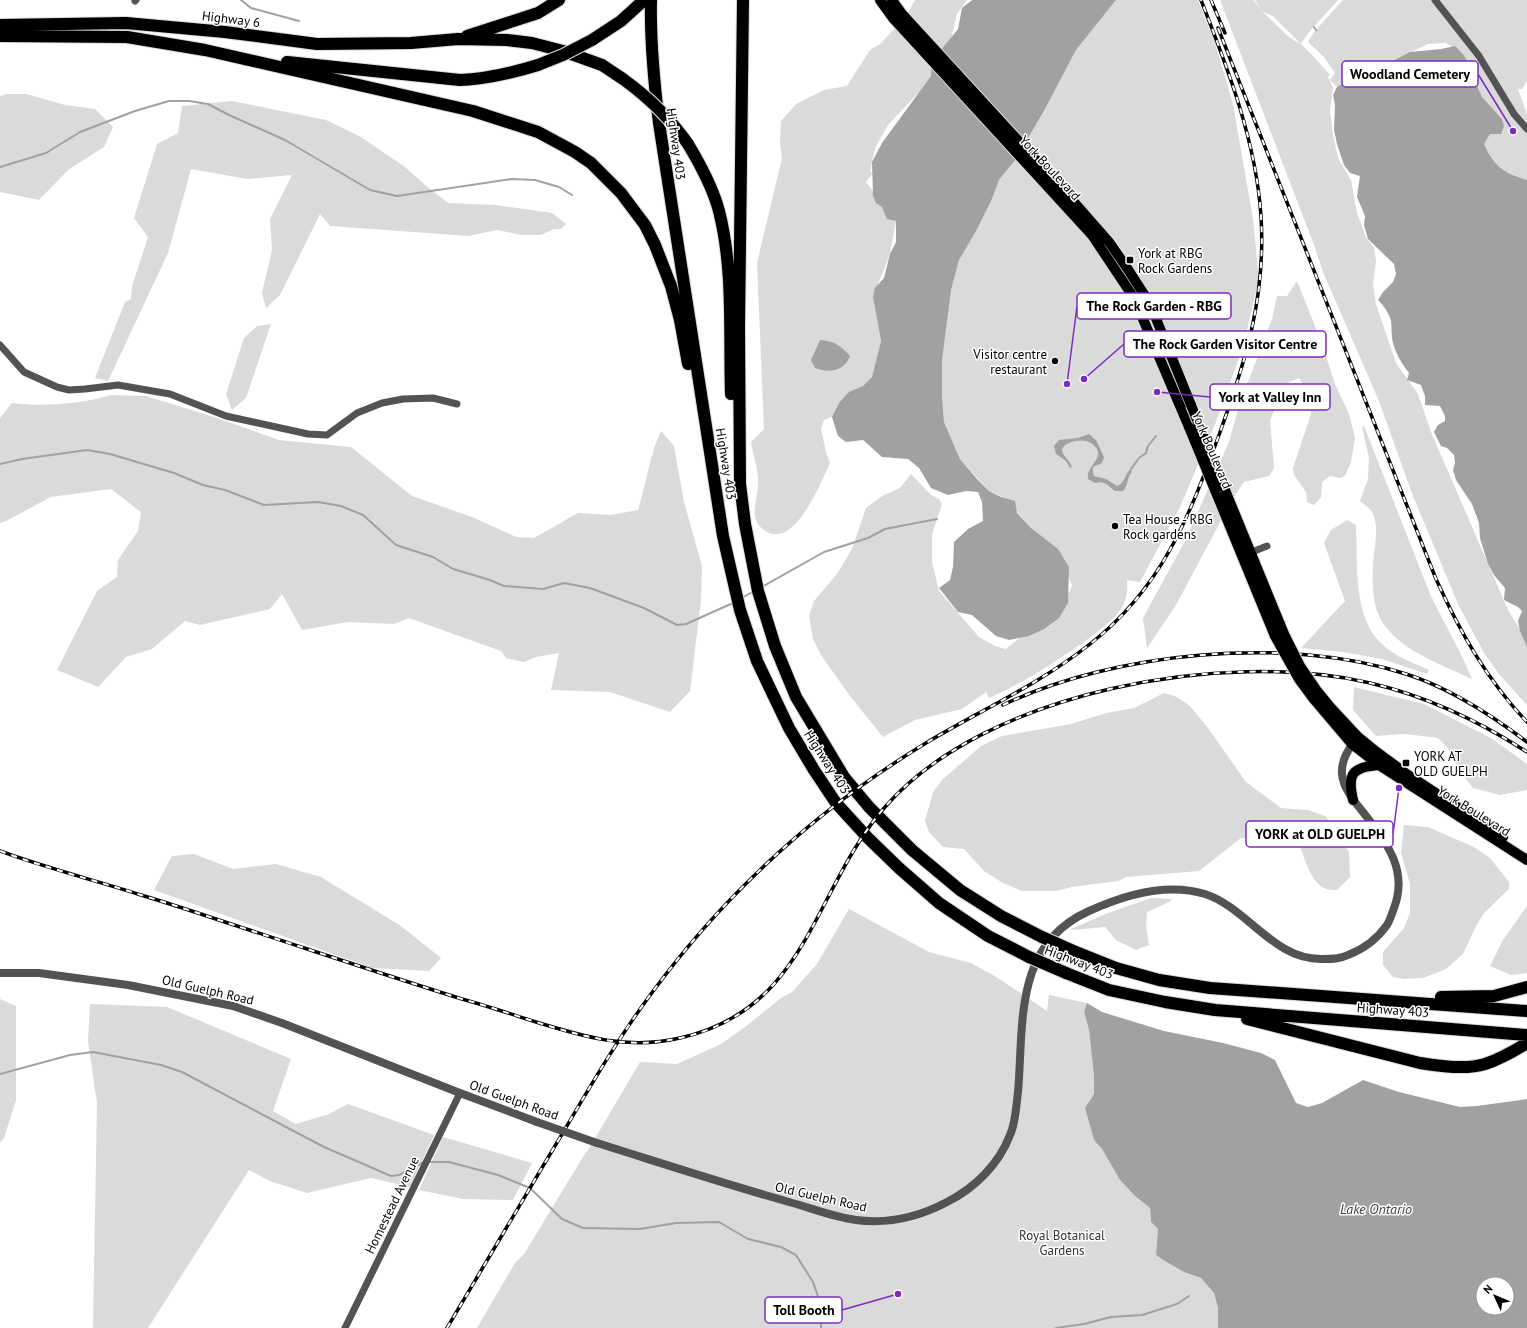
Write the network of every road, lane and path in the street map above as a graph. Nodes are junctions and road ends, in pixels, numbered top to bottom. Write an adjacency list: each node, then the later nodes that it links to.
1 (559, 0): 11 (highway)
2 (644, 0): 12 (highway, bridge)
3 (651, 0): 19 (highway, Highway 403)
4 (743, 0): 17 (highway, Highway 403)
5 (880, 0): 8 (main road, York Boulevard)
6 (892, 0): 8 (main road, York Boulevard)
7 (1435, 0): 13 (street)
8 (897, 16): 14 (main road, York Boulevard)
9 (0, 24): 11 (highway, Highway 6)
10 (0, 36): 12 (highway)
11 (458, 39): 17 (highway, bridge)
12 (240, 57): 19 (highway)
13 (1527, 129)
14 (1055, 188): 18 (main road, York Boulevard, bridge); 18 (main road, York Boulevard, bridge)
15 (0, 345): 16 (street)
16 (457, 404)
17 (739, 458): 29 (highway, Highway 403, bridge)
18 (1220, 490): 21 (main road, York Boulevard)
19 (723, 536): 30 (highway, Highway 403, bridge)
20 (1267, 546): 21 (street)
21 (1246, 554): 22 (main road, York Boulevard, bridge)
22 (1355, 740): 23 (main road, York Boulevard); 24 (street, Old Guelph Road); 25 (main road, York Boulevard)
23 (1379, 765): 24 (main road); 26 (main road, York Boulevard)
24 (1353, 800): 34 (street, Old Guelph Road, bridge)
25 (1527, 852)
26 (1527, 860)
27 (0, 973): 34 (street, Old Guelph Road)
28 (1527, 987): 29 (highway)
29 (1314, 995): 31 (highway, Highway 403)
30 (1215, 1010): 32 (highway, Highway 403); 33 (highway)
31 (1527, 1011)
32 (1527, 1035)
33 (1527, 1043)
34 (460, 1093): 35 (street, Homestead Avenue)
35 (345, 1328)

